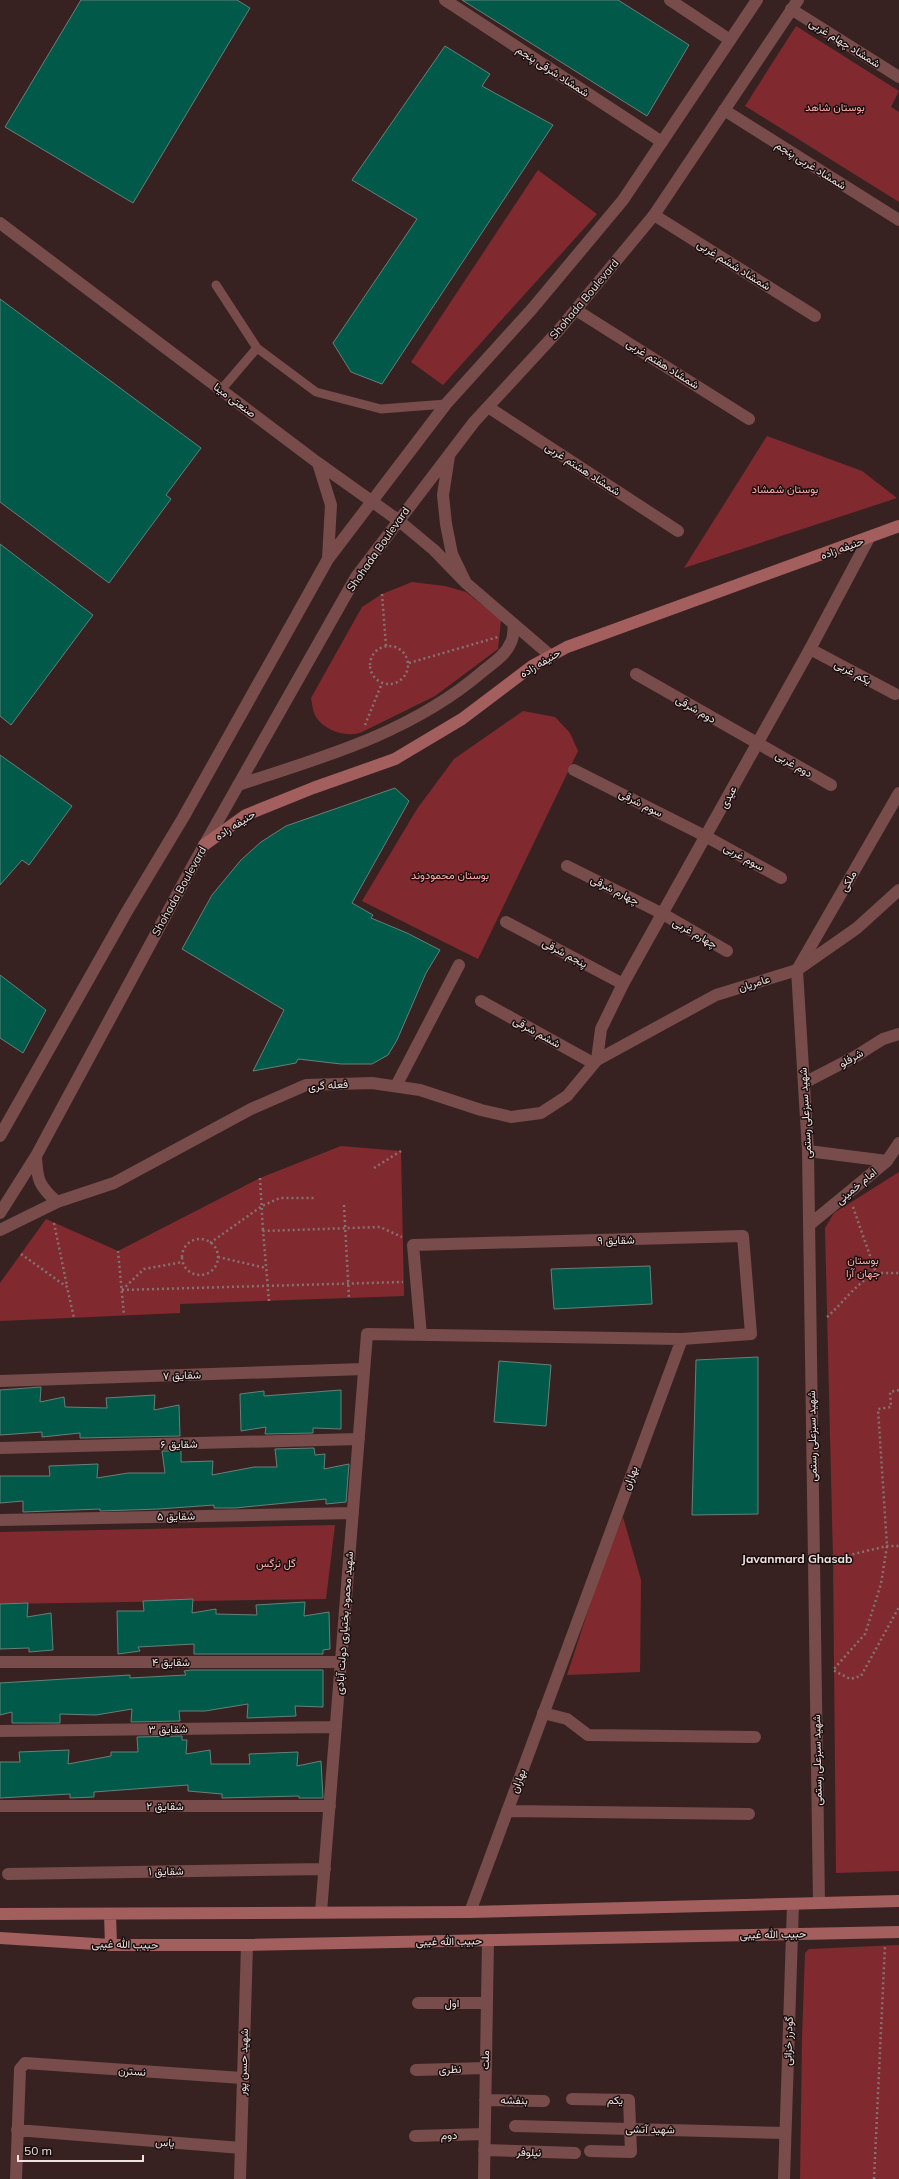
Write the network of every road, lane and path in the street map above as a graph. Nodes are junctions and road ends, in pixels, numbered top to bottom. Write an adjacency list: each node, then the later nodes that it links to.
1 (445, 0): 8 (street, شمشاد شرقی پنجم)
2 (670, 0): 5 (street)
3 (757, 0): 5 (street)
4 (794, 5): 6 (street, شمشاد چهام غربی); 7 (street, Shohada Boulevard)
5 (730, 40): 8 (street)
6 (899, 78)
7 (724, 110): 9 (street, Shohada Boulevard); 10 (street, شمشاد غربی پنجم)
8 (662, 142): 17 (street)
9 (654, 214): 13 (street, Shohada Boulevard); 14 (street, شمشاد ششم غربی)
10 (899, 220)
11 (0, 223): 16 (street, صنعتی مینا)
12 (216, 285): 15 (lane)
13 (576, 310): 18 (street, Shohada Boulevard); 19 (street, شمشاد هفتم غربی)
14 (815, 316)
15 (258, 348): 16 (lane); 17 (lane)
16 (221, 390): 21 (street, صنعتی مینا)
17 (446, 404): 22 (street)
18 (488, 407): 20 (street, Shohada Boulevard); 25 (street, شمشاد هشتم غربی)
19 (749, 419)
20 (450, 455): 23 (street, Shohada Boulevard); 28 (street)
21 (318, 463): 22 (street, صنعتی مینا); 27 (street)
22 (372, 500): 23 (street, صنعتی مینا); 27 (street)
23 (398, 520): 28 (street, صنعتی مینا); 42 (street, Shohada Boulevard)
24 (899, 526): 26 (main road, حنیفه زاده)
25 (678, 532)
26 (869, 538): 33 (street, عیدی); 34 (main road, حنیفه زاده)
27 (328, 559): 61 (street)
28 (466, 582): 30 (street, صنعتی مینا)
29 (382, 594): 32 (path)
30 (514, 624): 34 (street, صنعتی مینا); 42 (street)
31 (501, 636): 35 (path)
32 (386, 646): 35 (path); 37 (path)
33 (810, 649): 38 (street, یکم غربی); 40 (street, عیدی)
34 (551, 656): 46 (main road, حنیفه زاده)
35 (409, 663): 37 (path)
36 (636, 674): 40 (street, دوم شرقی)
37 (382, 683): 39 (path)
38 (896, 694)
39 (362, 732)
40 (757, 743): 43 (street, دوم غربی); 45 (street, عیدی)
41 (574, 770): 45 (street, سوم شرقی)
42 (238, 785): 46 (street, Shohada Boulevard)
43 (831, 785)
44 (899, 793): 54 (street, ملکی)
45 (707, 837): 48 (street, سوم غربی); 50 (street, عیدی)
46 (204, 845): 65 (street, Shohada Boulevard)
47 (567, 866): 50 (street, چهارم شرقی)
48 (781, 878)
49 (899, 890): 54 (street, عامریان)
50 (663, 914): 52 (street, چهارم غربی); 55 (street, عیدی)
51 (506, 922): 55 (street, پنجم شرقی)
52 (727, 951)
53 (459, 965): 60 (street)
54 (797, 970): 58 (street, عامریان); 59 (street, شهید سبزعلی رستمی)
55 (624, 984): 58 (street, عیدی)
56 (481, 1002): 58 (street, ششم شرقی)
57 (899, 1034): 59 (street, شرفلو)
58 (595, 1061): 60 (street, فعله گری)
59 (804, 1083): 63 (street, شهید سبزعلی رستمی)
60 (396, 1086): 70 (street, فعله گری)
61 (0, 1136)
62 (899, 1142): 66 (street, امام خمینی)
63 (808, 1150): 66 (street); 76 (street, شهید سبزعلی رستمی)
64 (401, 1151): 67 (path)
65 (36, 1156): 70 (street); 74 (street, Shohada Boulevard)
66 (886, 1161): 76 (street, امام خمینی)
67 (374, 1168)
68 (260, 1178): 73 (path)
69 (314, 1198): 73 (path)
70 (57, 1202): 78 (street, فعله گری)
71 (852, 1203): 88 (path)
72 (344, 1205): 77 (path)
73 (262, 1206): 79 (path); 81 (path)
74 (0, 1213)
75 (54, 1223): 91 (path)
76 (809, 1225): 125 (street, شهید سبزعلی رستمی)
77 (345, 1227): 79 (path); 80 (path); 90 (path)
78 (0, 1230)
79 (263, 1231): 86 (path)
80 (403, 1237)
81 (210, 1243): 84 (path); 85 (path)
82 (118, 1251): 93 (path)
83 (21, 1254): 91 (path)
84 (218, 1256): 85 (path); 86 (path)
85 (183, 1262): 93 (path)
86 (266, 1268): 92 (path)
87 (899, 1272): 88 (path)
88 (876, 1273): 97 (path)
89 (404, 1282): 90 (path)
90 (348, 1283): 92 (path); 94 (path)
91 (67, 1286): 98 (path)
92 (267, 1286): 93 (path); 95 (path)
93 (122, 1290): 96 (path)
94 (349, 1298)
95 (269, 1301)
96 (124, 1315)
97 (827, 1317)
98 (74, 1318)
99 (421, 1335): 100 (street); 100 (street, شقایق ۹); 101 (street, شهید محمود بختیاری دولت آبادی)
100 (682, 1339): 114 (street, بهاران)
101 (364, 1368): 102 (street, شقایق ۷); 104 (street, شهید محمود بختیاری دولت آبادی)
102 (0, 1381)
103 (899, 1390): 108 (path)
104 (358, 1439): 105 (street, شقایق ۶); 106 (street, شهید محمود بختیاری دولت آبادی)
105 (0, 1448)
106 (353, 1513): 107 (street, شقایق ۵); 113 (street, شهید محمود بختیاری دولت آبادی)
107 (0, 1520)
108 (887, 1546): 109 (path); 110 (path); 111 (path)
109 (899, 1546)
110 (833, 1559)
111 (899, 1607)
112 (0, 1662): 113 (street, شقایق ۴)
113 (341, 1662): 115 (street, شهید محمود بختیاری دولت آبادی)
114 (543, 1714): 117 (street); 120 (street, بهاران)
115 (336, 1728): 116 (street, شقایق ۳); 119 (street, شهید محمود بختیاری دولت آبادی)
116 (0, 1731)
117 (755, 1737)
118 (0, 1806): 119 (street, شقایق ۲)
119 (330, 1806): 122 (street, شهید محمود بختیاری دولت آبادی)
120 (507, 1811): 121 (street); 128 (street, بهاران)
121 (749, 1814)
122 (325, 1868): 123 (street, شقایق ۱); 127 (street, شهید محمود بختیاری دولت آبادی)
123 (8, 1874)
124 (899, 1901): 125 (main road)
125 (819, 1903): 126 (main road)
126 (793, 1904): 128 (main road); 133 (street, گودرز خزائی)
127 (321, 1912): 128 (main road); 130 (main road)
128 (470, 1912)
129 (0, 1914): 130 (main road)
130 (110, 1914): 136 (main road)
131 (899, 1932): 132 (main road, حبیب الله غیبی)
132 (886, 1933): 133 (main road, حبیب الله غیبی); 160 (path)
133 (792, 1934): 135 (main road, حبیب الله غیبی); 149 (street, گودرز خزائی)
134 (0, 1938): 136 (main road, حبیب الله غیبی)
135 (488, 1940): 137 (main road, حبیب الله غیبی); 139 (street, ملت)
136 (111, 1945): 137 (main road, حبیب الله غیبی)
137 (247, 1945): 142 (street, شهید حسن پور)
138 (418, 2003): 139 (street, اول)
139 (486, 2003): 140 (street, ملت)
140 (485, 2068): 141 (street, نظری); 144 (street, ملت)
141 (416, 2070)
142 (242, 2078): 148 (street, نسترن); 152 (street, شهید حسن پور)
143 (572, 2099): 147 (street, یکم)
144 (485, 2100): 145 (street, بنفشه); 150 (street, ملت)
145 (544, 2101)
146 (515, 2126): 147 (street, شهید آتشی)
147 (630, 2129): 149 (street, شهید آتشی); 154 (street)
148 (18, 2130): 152 (street, یاس); 156 (street)
149 (785, 2133): 159 (street, گودرز خزائی)
150 (484, 2134): 151 (street, دوم); 153 (street, ملت)
151 (415, 2136)
152 (241, 2148): 157 (street, شهید حسن پور)
153 (484, 2150): 155 (street, نیلوفر); 158 (street, ملت)
154 (590, 2151)
155 (575, 2153)
156 (16, 2179)
157 (240, 2179)
158 (484, 2179)
159 (784, 2179)
160 (874, 2179)

